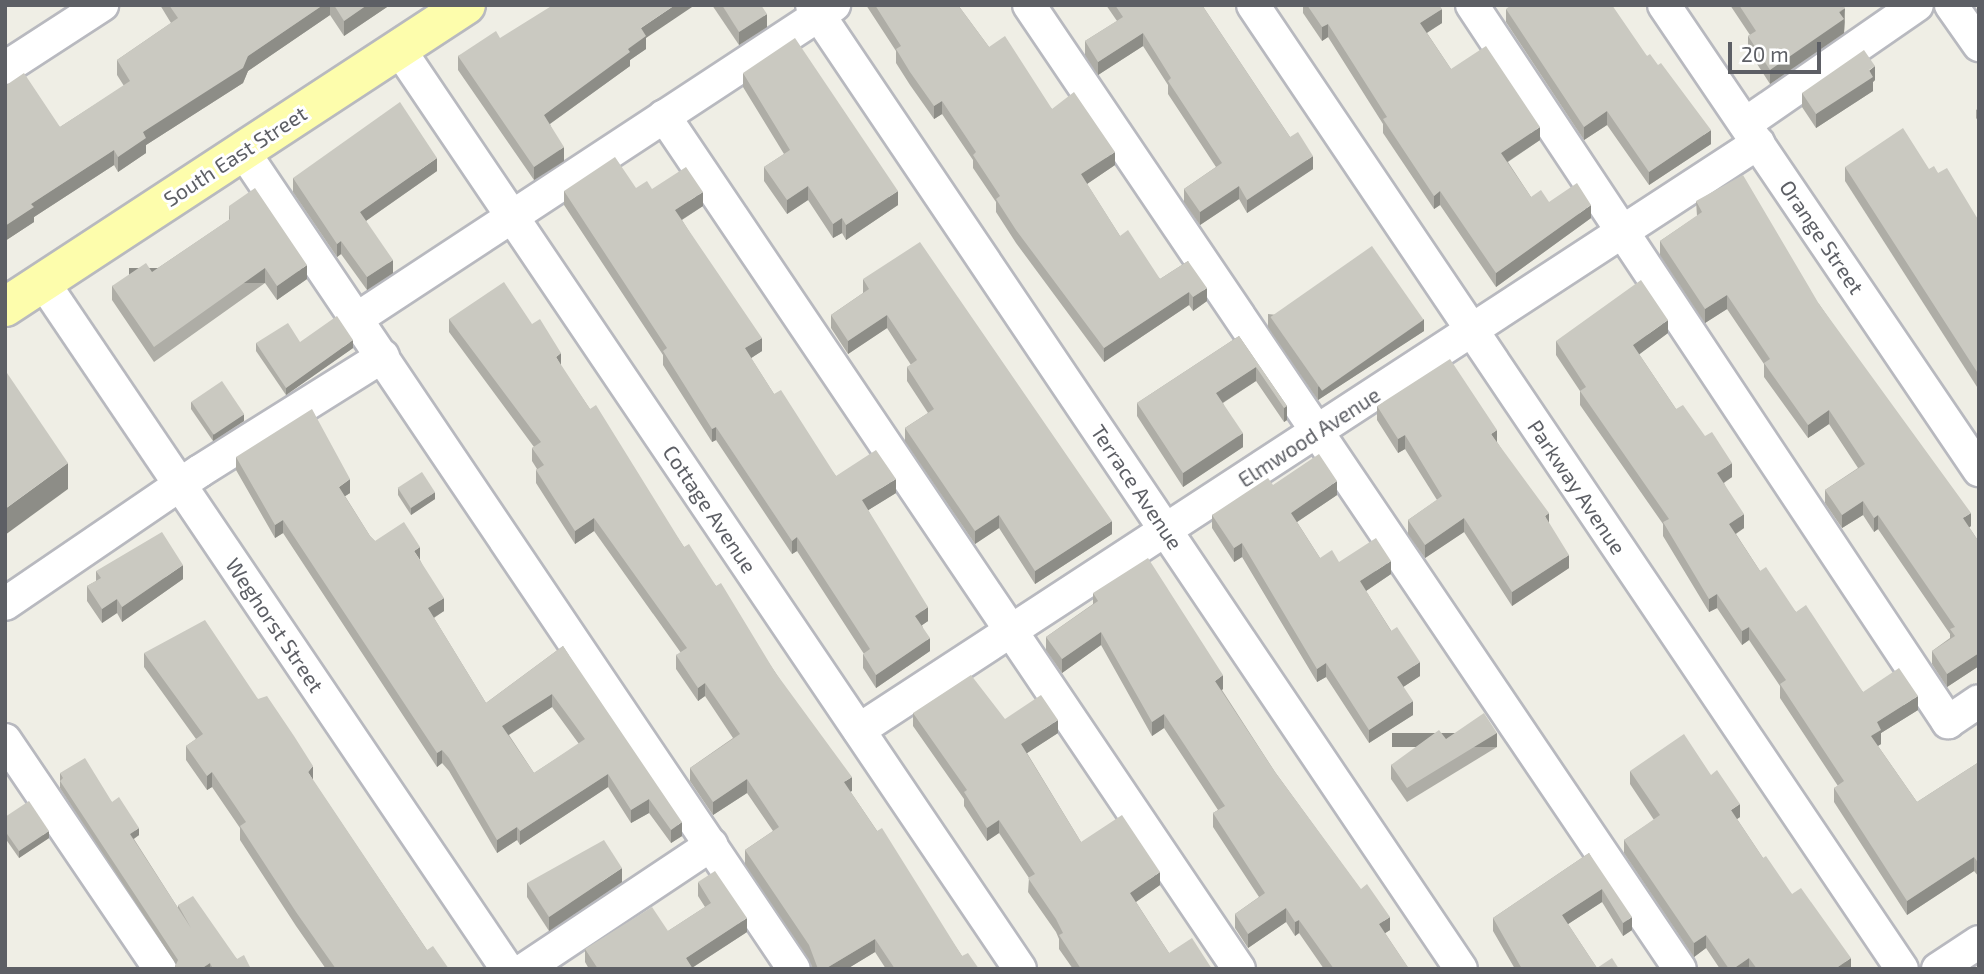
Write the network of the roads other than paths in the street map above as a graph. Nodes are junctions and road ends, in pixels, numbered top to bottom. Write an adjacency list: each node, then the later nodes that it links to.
1 (102, 5): 12 (street)
2 (466, 5): 11 (main road, South East Street)
3 (1029, 5): 23 (street)
4 (1252, 5): 21 (street, Parkway Avenue)
5 (1472, 5): 17 (street)
6 (1664, 5): 14 (street, Orange Street)
7 (1917, 5): 14 (street, Elmwood Avenue)
8 (1951, 5): 10 (street)
9 (822, 8): 13 (street); 26 (street, Terrace Avenue)
10 (1979, 45)
11 (399, 49): 15 (main road, South East Street); 16 (street, Cottage Avenue)
12 (5, 68)
13 (664, 116): 16 (street); 28 (street)
14 (1751, 133): 17 (street, Elmwood Avenue); 24 (street, Orange Street)
15 (243, 151): 18 (main road, South East Street); 20 (street)
16 (512, 215): 20 (street); 30 (street, Cottage Avenue)
17 (1622, 233): 21 (street, Elmwood Avenue); 29 (street)
18 (43, 282): 19 (main road, South East Street); 25 (street, Weghorst Street)
19 (5, 307)
20 (358, 318): 22 (street)
21 (1472, 331): 23 (street, Elmwood Avenue); 42 (street, Parkway Avenue)
22 (383, 356): 25 (street); 32 (street)
23 (1319, 431): 26 (street, Elmwood Avenue); 41 (street)
24 (1979, 470)
25 (181, 485): 27 (street); 35 (street, Weghorst Street)
26 (1166, 530): 28 (street, Elmwood Avenue); 40 (street, Terrace Avenue)
27 (5, 604)
28 (1012, 631): 30 (street, Elmwood Avenue); 39 (street)
29 (1979, 701)
30 (859, 730): 38 (street, Cottage Avenue)
31 (5, 740): 34 (street)
32 (711, 845): 36 (street); 37 (street)
33 (1979, 942): 43 (street)
34 (160, 969)
35 (507, 969)
36 (525, 969)
37 (794, 969)
38 (1020, 969)
39 (1239, 969)
40 (1461, 969)
41 (1680, 969)
42 (1902, 969)
43 (1938, 969)

